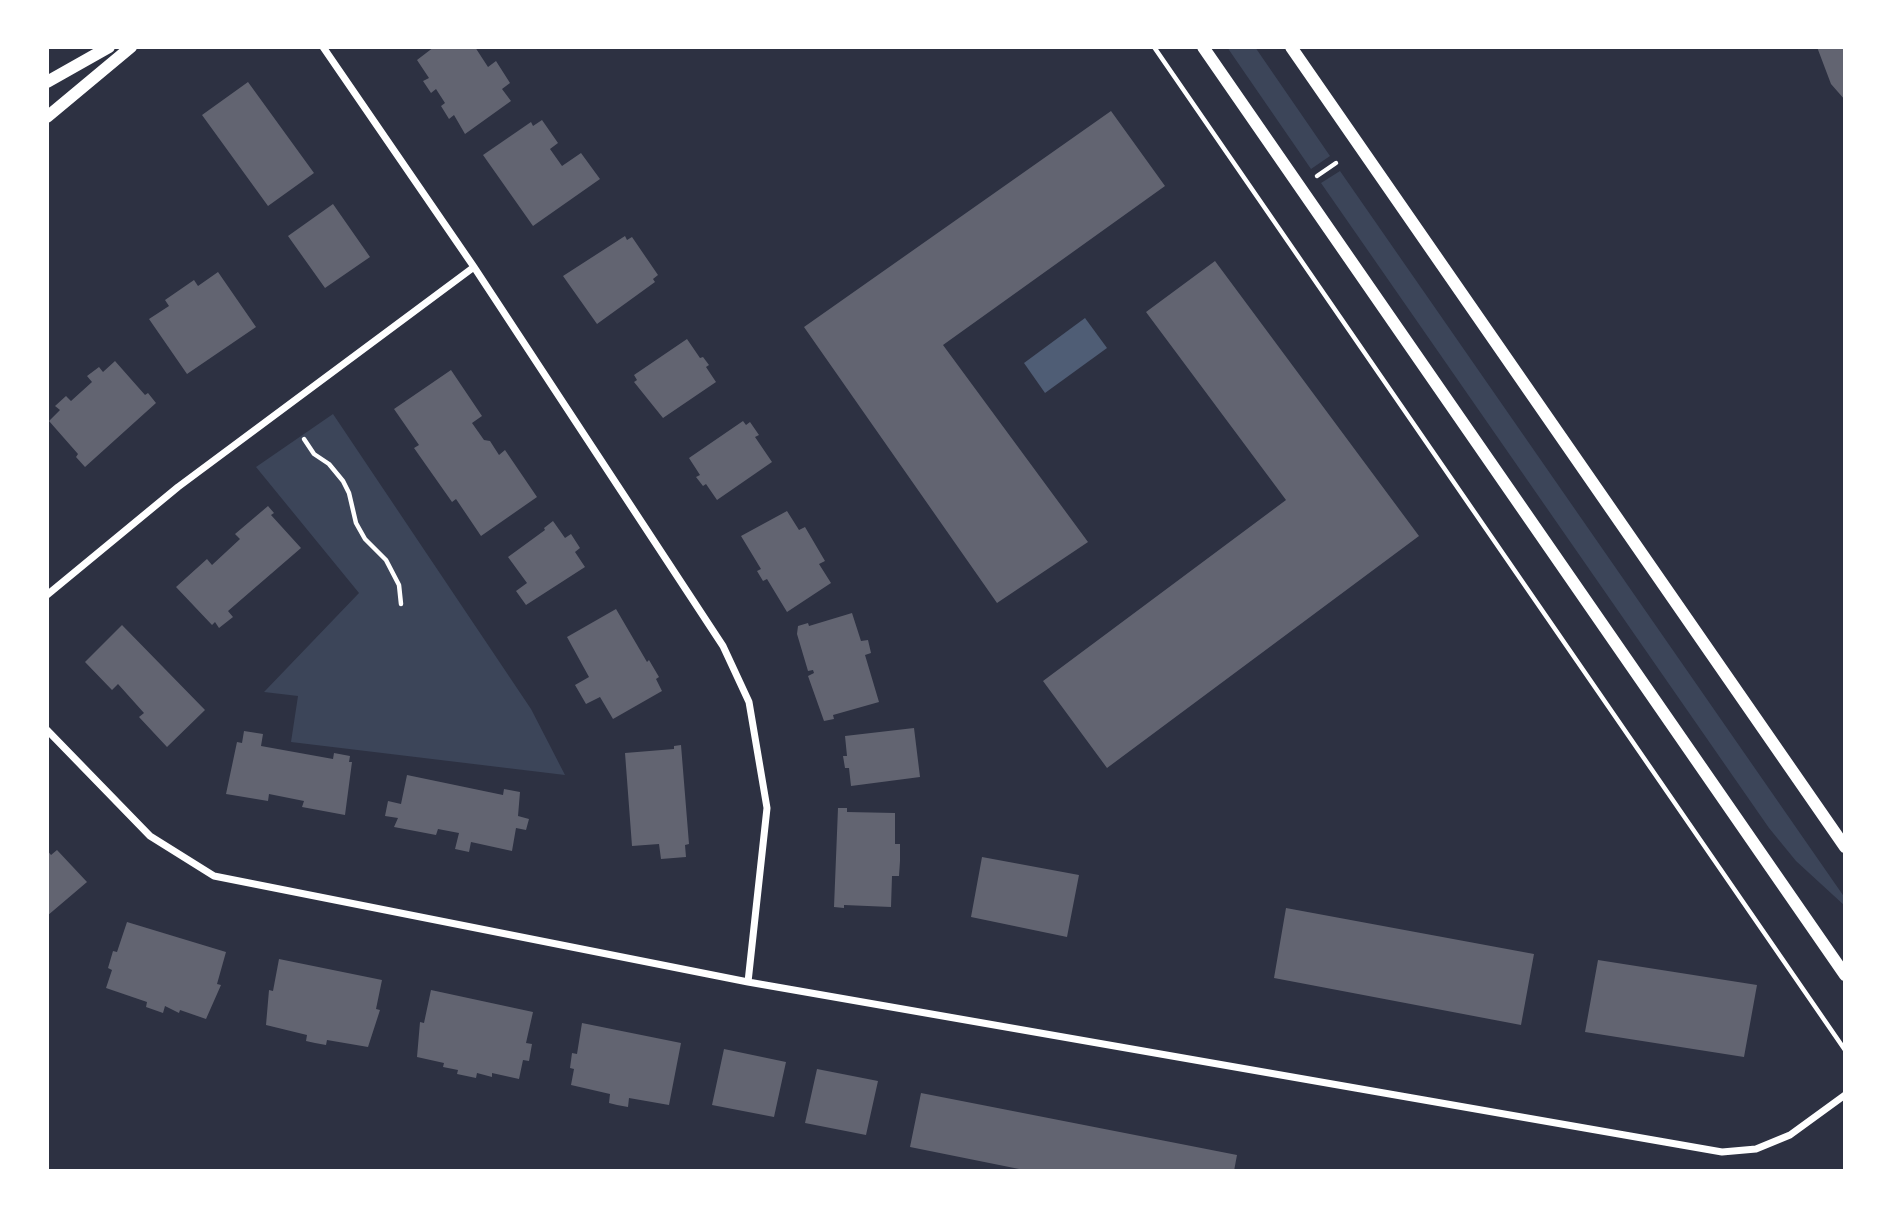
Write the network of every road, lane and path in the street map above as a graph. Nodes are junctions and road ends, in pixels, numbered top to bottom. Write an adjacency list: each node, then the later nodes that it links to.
1 (109, 47): 7 (street)
2 (131, 47): 8 (street)
3 (323, 47): 11 (street)
4 (1154, 47): 19 (path)
5 (1202, 47): 17 (street)
6 (1291, 47): 16 (street)
7 (47, 82)
8 (47, 117)
9 (1336, 163): 10 (path)
10 (1317, 177)
11 (474, 267): 13 (street); 18 (street)
12 (304, 439): 14 (path)
13 (47, 595)
14 (401, 604)
15 (47, 730): 18 (street)
16 (1845, 847)
17 (1845, 975)
18 (748, 982): 20 (street)
19 (1845, 1050)
20 (1845, 1095)

